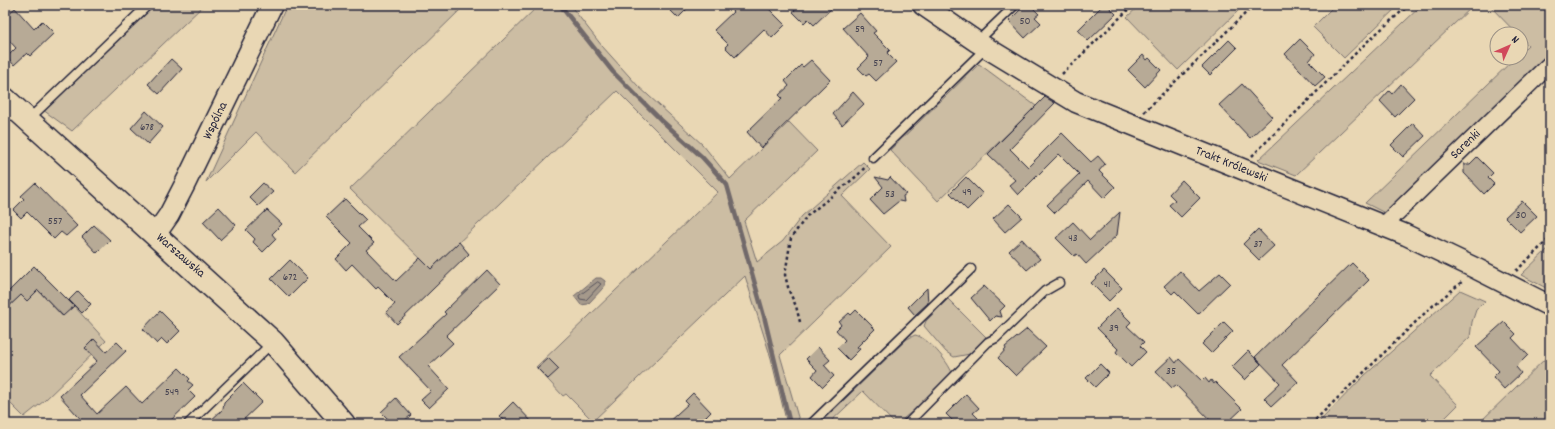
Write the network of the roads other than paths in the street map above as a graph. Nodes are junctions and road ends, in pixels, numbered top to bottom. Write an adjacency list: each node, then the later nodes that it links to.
1 (148, 5): 8 (lane)
2 (272, 5): 11 (street, Wspólna)
3 (923, 5): 5 (street, Trakt Królewski)
4 (1015, 5): 5 (lane)
5 (982, 44): 9 (lane); 10 (street, Trakt Królewski)
6 (1550, 64): 10 (street, Sarenki)
7 (5, 99): 8 (main road, Warszawska)
8 (28, 120): 11 (main road, Warszawska)
9 (873, 158)
10 (1383, 226): 14 (street, Trakt Królewski)
11 (155, 235): 15 (main road, Warszawska)
12 (971, 269): 18 (lane)
13 (1058, 283): 19 (lane)
14 (1550, 306)
15 (274, 342): 16 (lane); 17 (main road, Warszawska)
16 (188, 424)
17 (344, 424)
18 (811, 424)
19 (907, 424)

